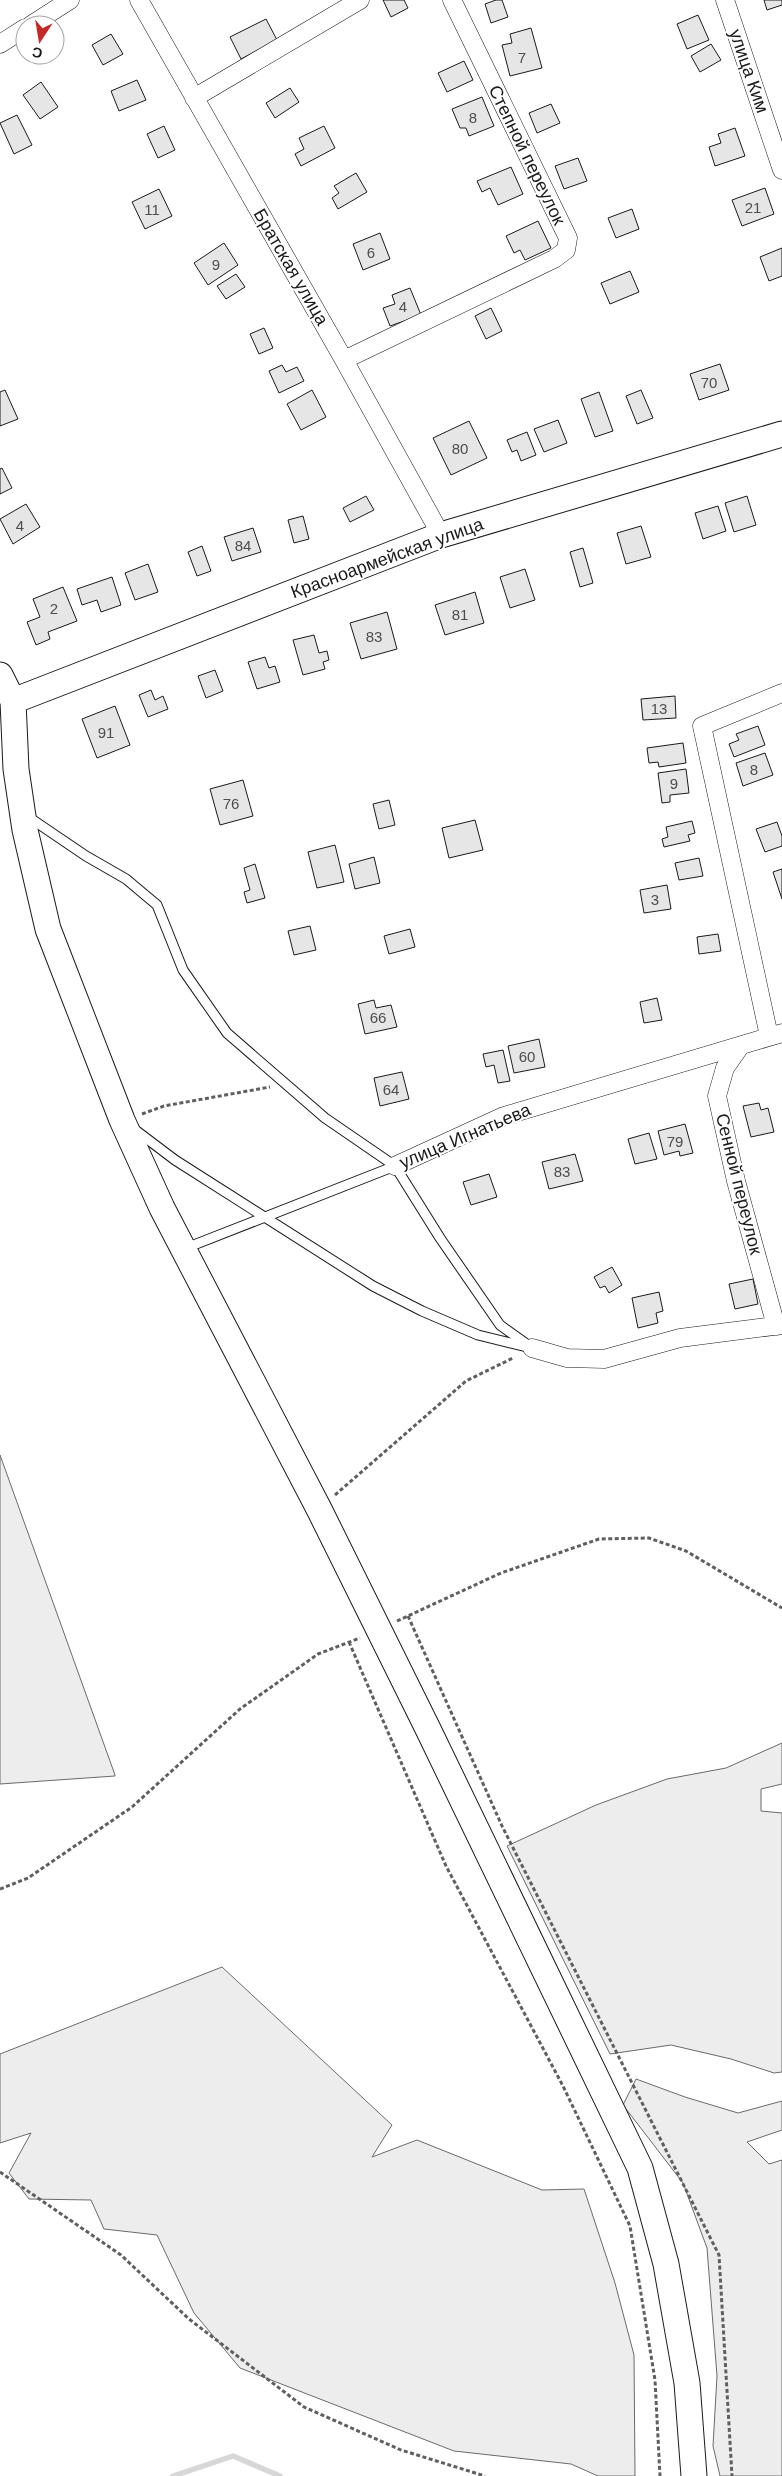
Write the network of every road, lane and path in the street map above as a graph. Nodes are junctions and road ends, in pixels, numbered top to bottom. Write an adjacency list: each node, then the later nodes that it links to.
1 (70, 0): 6 (street)
2 (139, 0): 9 (street, Братская улица)
3 (360, 0): 9 (street)
4 (452, 0): 11 (street, Степной переулок)
5 (725, 0): 10 (street, улица Ким)
6 (46, 15)
7 (15, 34): 8 (street)
8 (0, 44)
9 (194, 98): 11 (street, Братская улица)
10 (782, 170)
11 (344, 360): 13 (street, Братская улица)
12 (782, 434): 13 (street, Красноармейская улица)
13 (441, 535): 16 (street, Красноармейская улица)
14 (0, 675): 16 (street)
15 (782, 693): 18 (street)
16 (6, 703): 17 (street)
17 (23, 813): 20 (lane); 21 (street)
18 (776, 1035): 19 (street, улица Игнатьева)
19 (741, 1044): 22 (street, улица Игнатьева); 25 (street, Сенной переулок)
20 (286, 1084): 21 (path); 22 (lane)
21 (122, 1120): 23 (lane); 24 (street)
22 (395, 1166): 23 (lane, улица Игнатьева); 26 (lane)
23 (266, 1217): 24 (lane, улица Игнатьева); 26 (lane)
24 (183, 1250): 27 (street)
25 (779, 1326): 26 (street)
26 (532, 1348): 27 (path)
27 (319, 1509): 29 (street)
28 (782, 1608): 29 (path)
29 (379, 1630): 30 (path); 35 (street)
30 (349, 1642): 31 (path); 34 (path)
31 (0, 1889)
32 (0, 2172): 33 (path)
33 (485, 2476)
34 (660, 2476)
35 (694, 2476)

